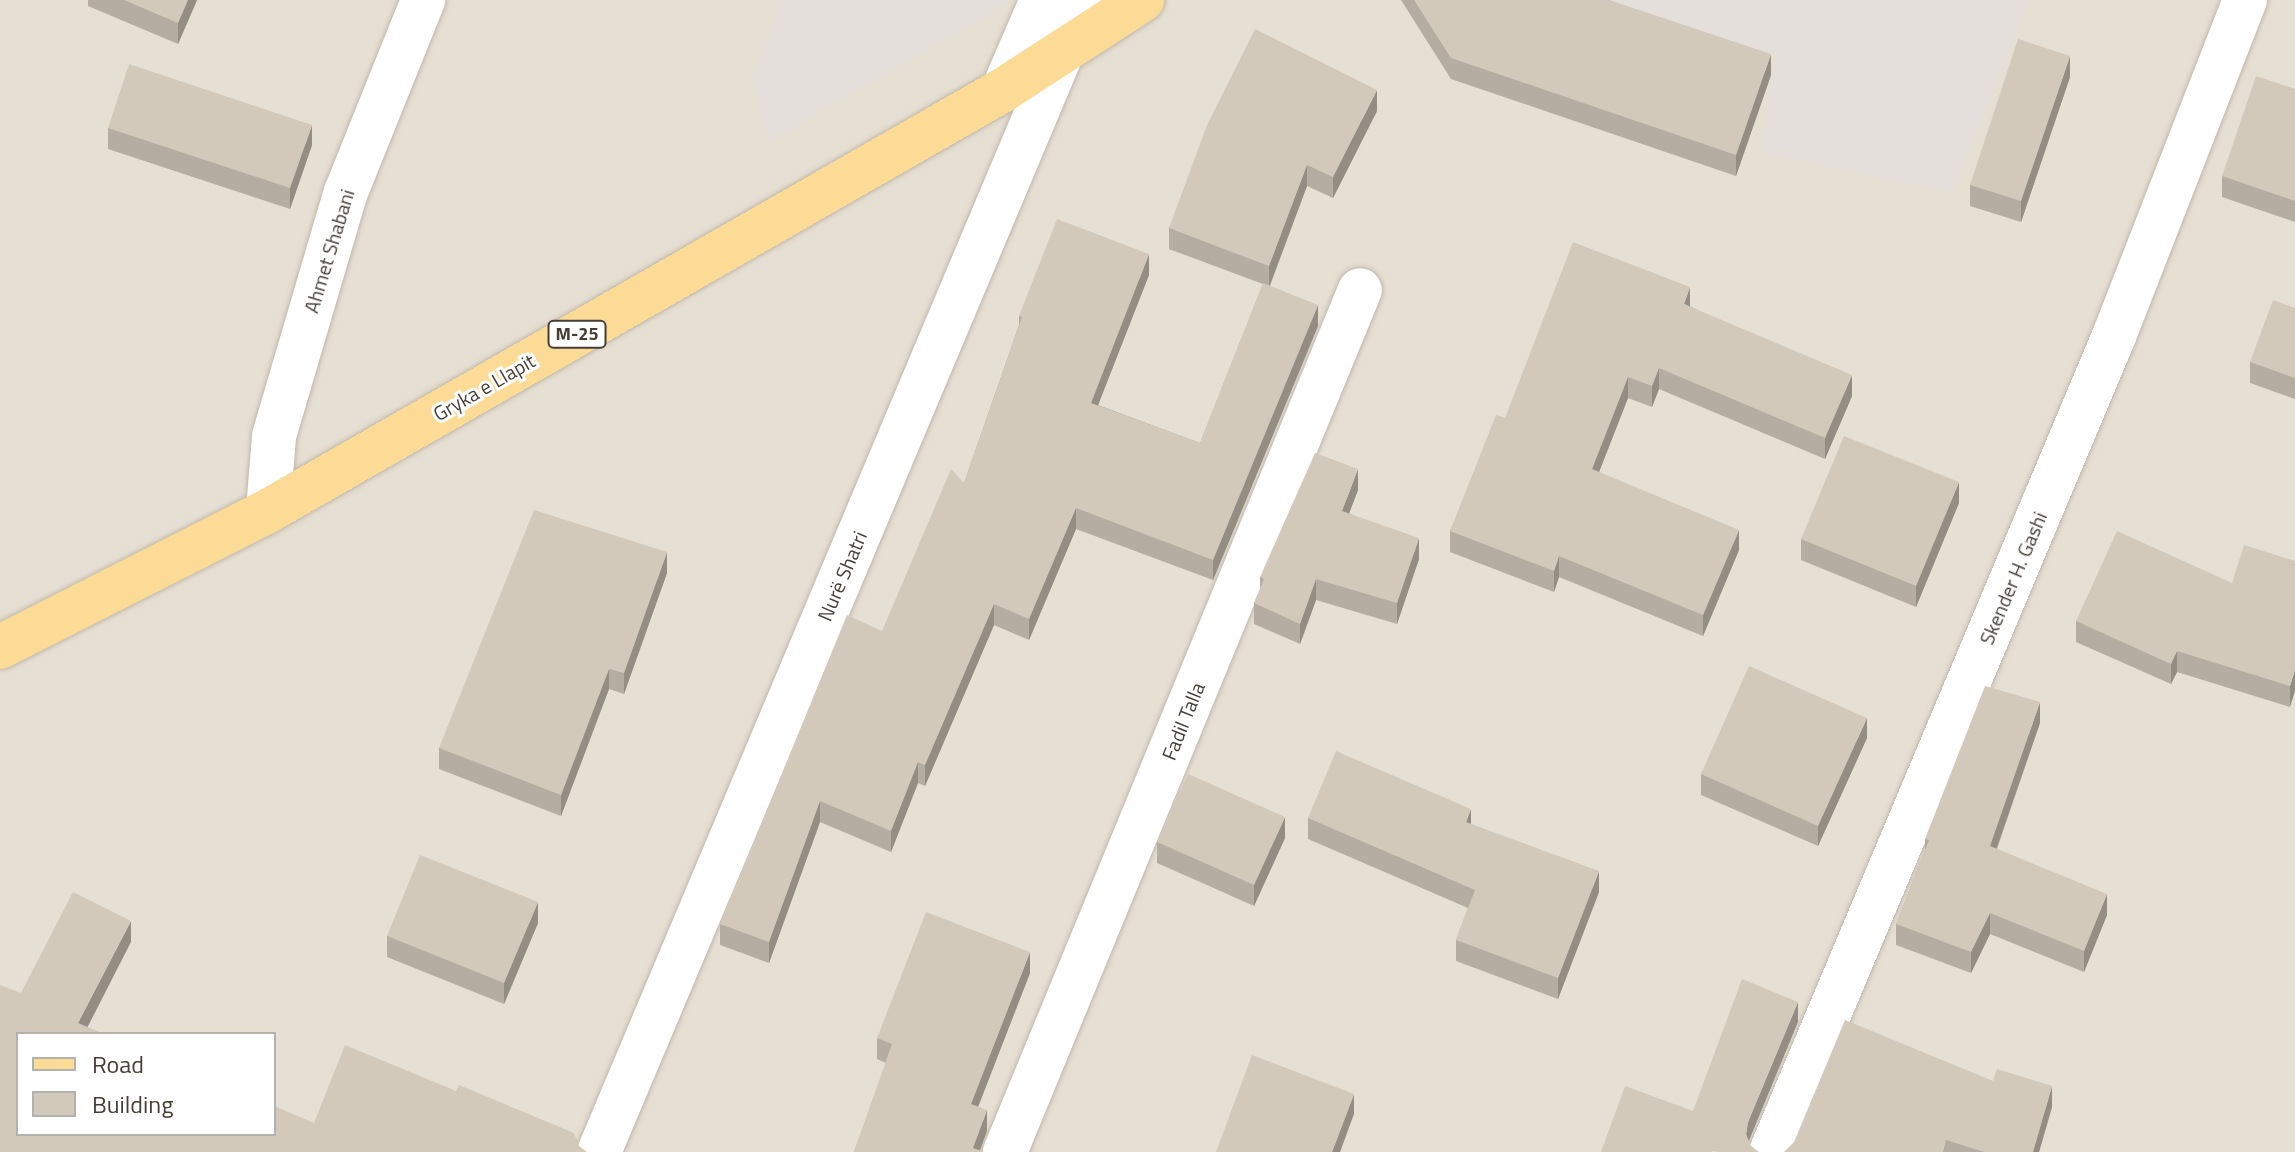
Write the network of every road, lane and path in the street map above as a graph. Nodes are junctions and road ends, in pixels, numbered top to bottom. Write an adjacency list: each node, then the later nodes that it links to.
1 (423, 0): 9 (street, Ahmet Shabani)
2 (1042, 0): 7 (street)
3 (1084, 0): 6 (street, Nurë Shatri)
4 (1142, 0): 6 (main road, Gryka e Llapit / M-25)
5 (2245, 0): 13 (street, Skender H. Gashi)
6 (1066, 47): 7 (main road, Gryka e Llapit / M-25); 11 (street, Nurë Shatri)
7 (1003, 90): 9 (main road, Gryka e Llapit / M-25)
8 (1360, 290): 12 (street, Fadil Talla)
9 (268, 511): 10 (main road, Gryka e Llapit / M-25)
10 (0, 647)
11 (599, 1152)
12 (1005, 1152)
13 (1771, 1152)

